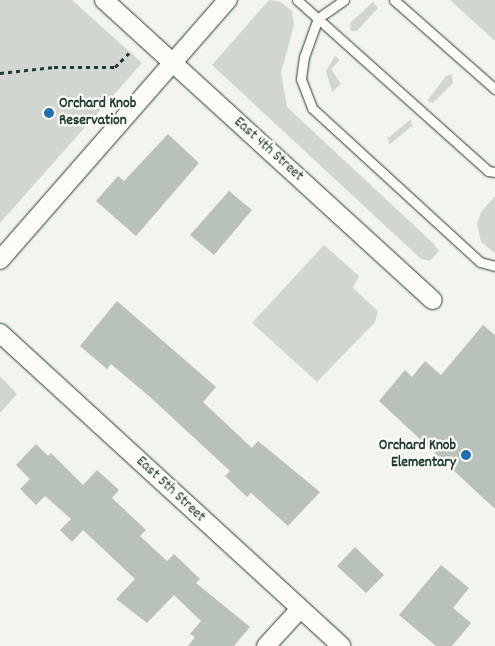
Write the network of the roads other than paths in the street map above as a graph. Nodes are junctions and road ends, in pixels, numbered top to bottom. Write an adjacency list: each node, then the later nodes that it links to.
1 (104, 0): 7 (street, East 4th Street)
2 (228, 0): 7 (street)
3 (297, 0): 6 (lane)
4 (344, 0): 6 (lane)
5 (394, 0): 8 (lane)
6 (318, 18): 9 (lane); 11 (lane)
7 (172, 63): 10 (street); 12 (street, East 4th Street)
8 (495, 89)
9 (495, 172)
10 (0, 260)
11 (495, 266)
12 (433, 300)
13 (0, 333): 14 (street, East 5th Street)
14 (300, 609): 15 (street); 16 (street, East 5th Street)
15 (266, 646)
16 (341, 646)

